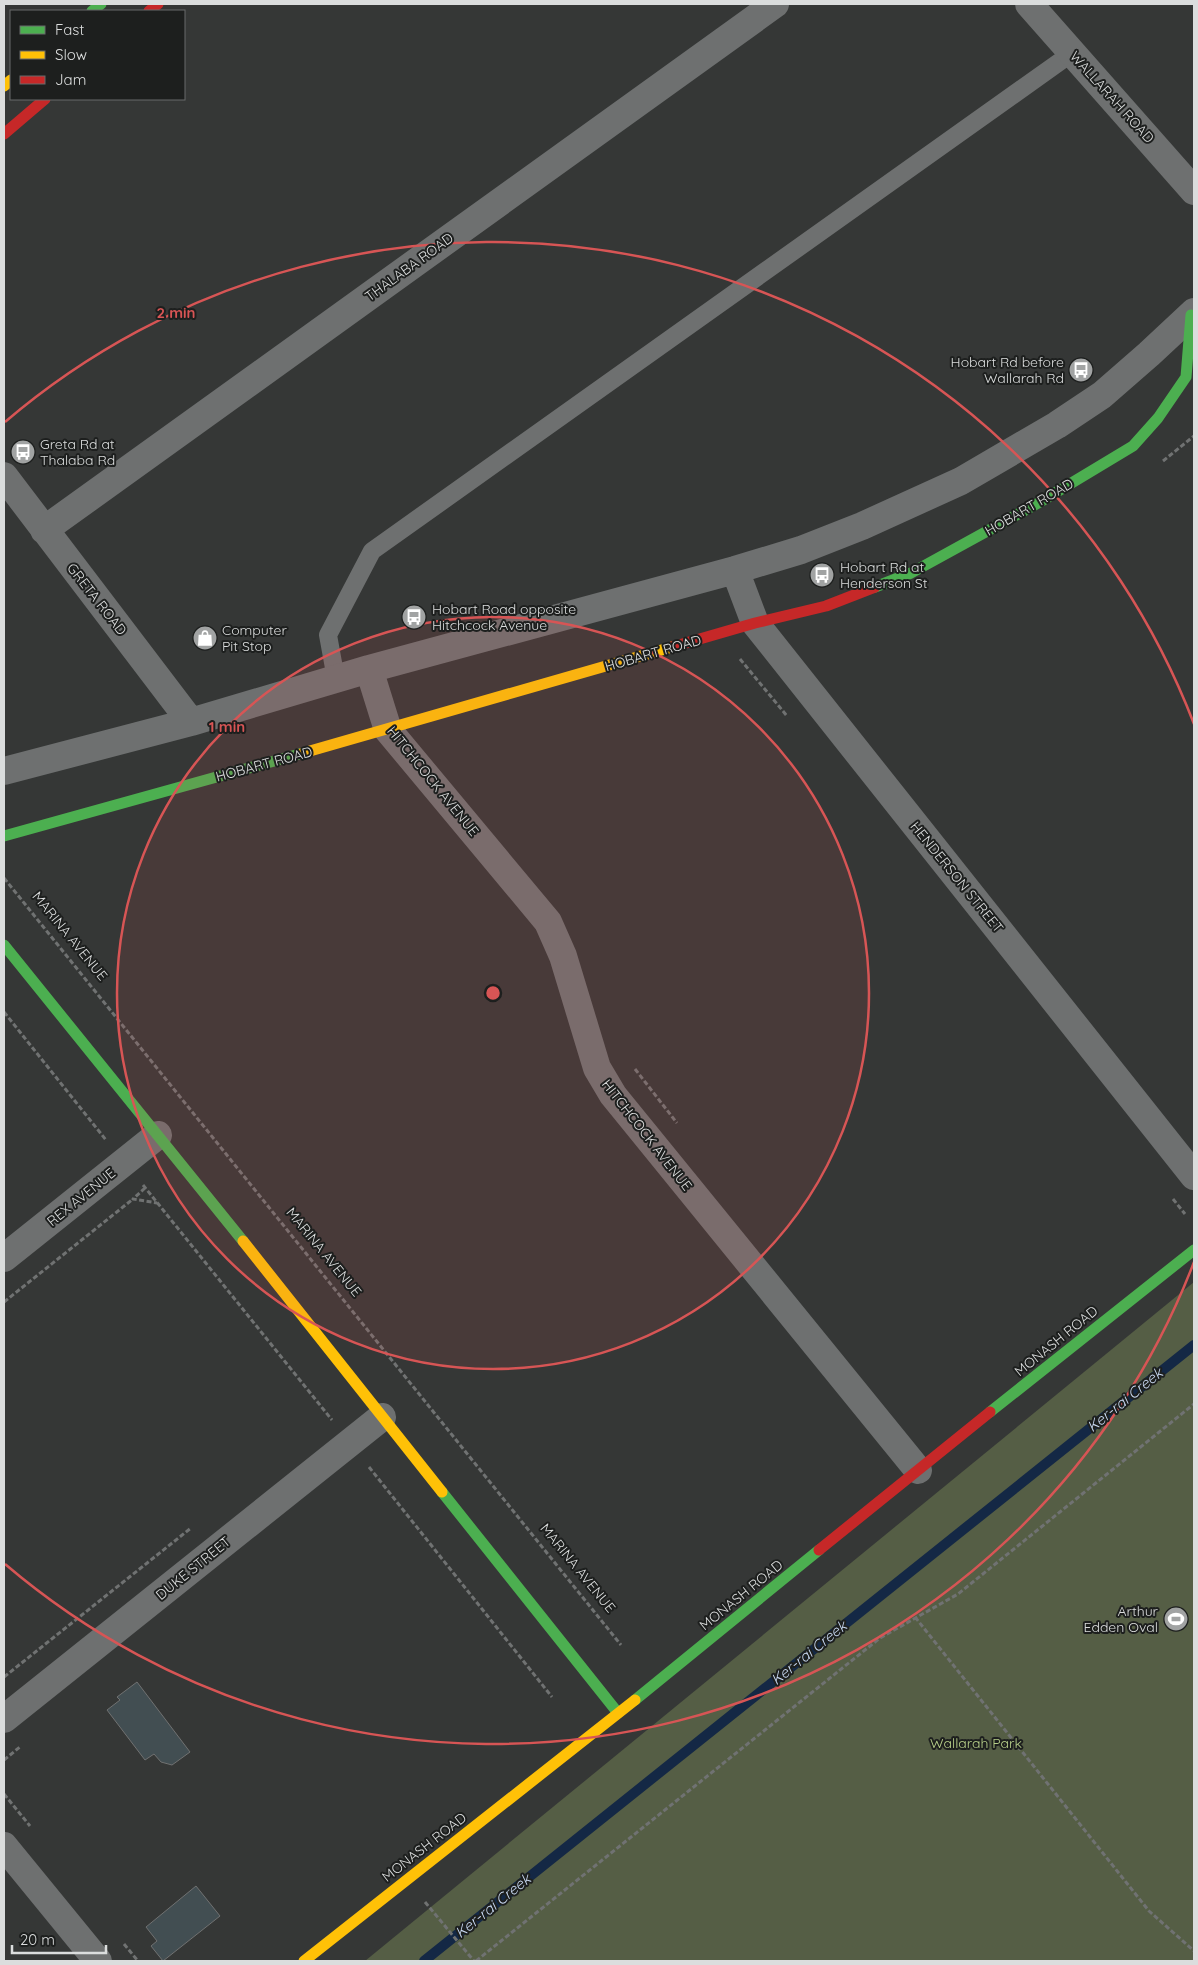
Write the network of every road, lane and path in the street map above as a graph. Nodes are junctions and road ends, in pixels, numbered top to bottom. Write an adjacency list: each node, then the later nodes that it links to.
1 (775, 4): 9 (street, THALABA ROAD)
2 (1029, 4): 3 (street, WALLARAH ROAD)
3 (1072, 53): 6 (street, WALLARAH ROAD); 13 (lane)
4 (44, 100): 5 (street)
5 (4, 134)
6 (1194, 191)
7 (1192, 313): 10 (street, HOBART ROAD); 11 (street, HOBART ROAD)
8 (8, 489): 9 (street, GRETA ROAD)
9 (44, 530): 14 (street, GRETA ROAD)
10 (735, 570): 11 (street, HENDERSON STREET); 12 (street, HOBART ROAD)
11 (755, 623): 15 (street, HOBART ROAD); 25 (street, HENDERSON STREET)
12 (369, 669): 13 (street, HOBART ROAD); 15 (street, HITCHCOCK AVENUE)
13 (336, 679): 14 (street, HOBART ROAD)
14 (192, 722): 16 (street, HOBART ROAD)
15 (388, 730): 17 (street, HOBART ROAD); 37 (street, HITCHCOCK AVENUE)
16 (4, 771)
17 (4, 836)
18 (4, 878): 39 (path, MARINA AVENUE)
19 (4, 945): 23 (street)
20 (4, 1012): 24 (path)
21 (632, 1065): 22 (path)
22 (678, 1124)
23 (158, 1135): 31 (street, REX AVENUE); 34 (street)
24 (111, 1145)
25 (1194, 1176)
26 (141, 1183): 27 (path)
27 (145, 1188): 28 (path); 29 (path)
28 (133, 1199): 29 (path); 32 (path)
29 (157, 1204): 35 (path)
30 (1194, 1250): 37 (street, MONASH ROAD)
31 (4, 1258)
32 (4, 1302)
33 (1194, 1404): 38 (path)
34 (382, 1417): 41 (street); 42 (street, DUKE STREET)
35 (335, 1424)
36 (368, 1466): 40 (path)
37 (918, 1470): 41 (street, MONASH ROAD)
38 (915, 1617): 45 (path); 48 (path)
39 (621, 1645)
40 (552, 1696)
41 (618, 1714): 47 (street, MONASH ROAD)
42 (4, 1719)
43 (4, 1846): 46 (street)
44 (441, 1921): 48 (path)
45 (1194, 1951)
46 (98, 1961)
47 (304, 1961)
48 (475, 1961)

